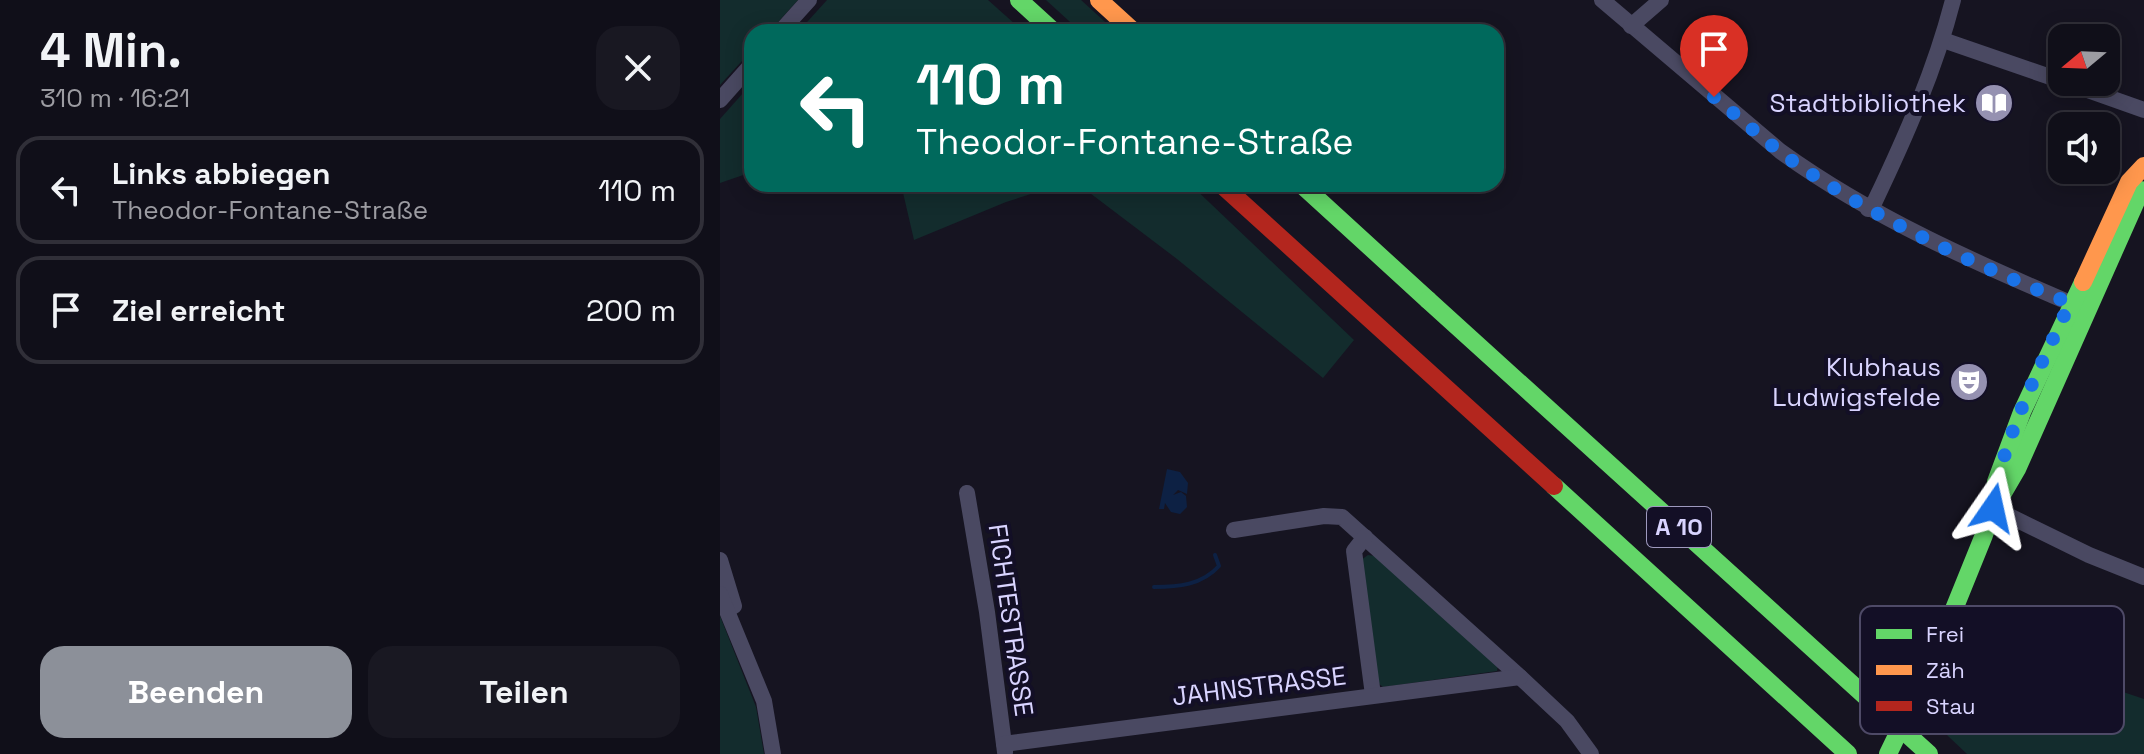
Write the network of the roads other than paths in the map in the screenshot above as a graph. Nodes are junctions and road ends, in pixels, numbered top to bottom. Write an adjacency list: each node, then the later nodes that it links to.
1 (809, 0): 7 (street)
2 (1019, 0): 8 (main road)
3 (1099, 0): 9 (main road)
4 (1602, 0): 10 (street)
5 (1661, 0): 10 (street)
6 (1953, 0): 11 (street)
7 (787, 24)
8 (1045, 24)
9 (1125, 24)
10 (1631, 26): 21 (street)
11 (1943, 40): 13 (street); 21 (street)
12 (744, 73): 15 (street)
13 (2048, 77)
14 (2104, 96): 16 (street)
15 (720, 100)
16 (2144, 110)
17 (2144, 166): 22 (main road)
18 (2144, 177): 22 (main road)
19 (1230, 192): 40 (main road, A 10)
20 (1310, 192): 33 (main road, A 10, bridge)
21 (1868, 209): 22 (street)
22 (2079, 307): 24 (main road)
23 (967, 493): 37 (street, FICHTESTRASSE)
24 (1993, 508): 28 (street); 30 (main road)
25 (1234, 530): 26 (street)
26 (1365, 537): 32 (street); 34 (street)
27 (720, 560): 31 (street)
28 (2144, 577)
29 (720, 594): 31 (street)
30 (1955, 606)
31 (738, 635): 38 (street)
32 (1520, 677): 34 (street, JAHNSTRASSE); 39 (street)
33 (1860, 691)
34 (1373, 695): 37 (street, JAHNSTRASSE)
35 (1898, 734): 41 (main road)
36 (1907, 734): 42 (main road, A 10, bridge)
37 (1005, 749)
38 (773, 754)
39 (1591, 754)
40 (1848, 754)
41 (1888, 754)
42 (1929, 754)

